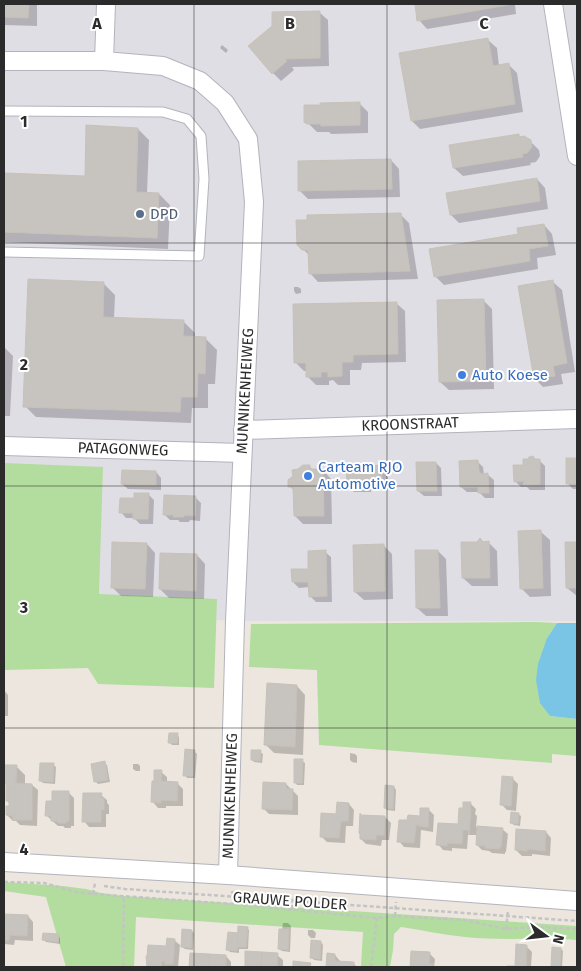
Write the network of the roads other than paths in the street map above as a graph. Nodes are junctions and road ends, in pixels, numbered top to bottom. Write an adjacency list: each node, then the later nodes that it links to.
1 (106, 4): 4 (street)
2 (553, 4): 6 (street)
3 (4, 61): 4 (street)
4 (104, 61): 9 (street, MUNNIKENHEIWEG)
5 (4, 111): 7 (lane)
6 (577, 156)
7 (4, 252)
8 (577, 419): 9 (street, KROONSTRAAT)
9 (243, 430): 11 (street, MUNNIKENHEIWEG)
10 (4, 446): 11 (street, PATAGONWEG)
11 (242, 453): 13 (street, MUNNIKENHEIWEG)
12 (4, 862): 13 (street, GRAUWE POLDER)
13 (228, 875): 14 (street, GRAUWE POLDER)
14 (577, 901)

